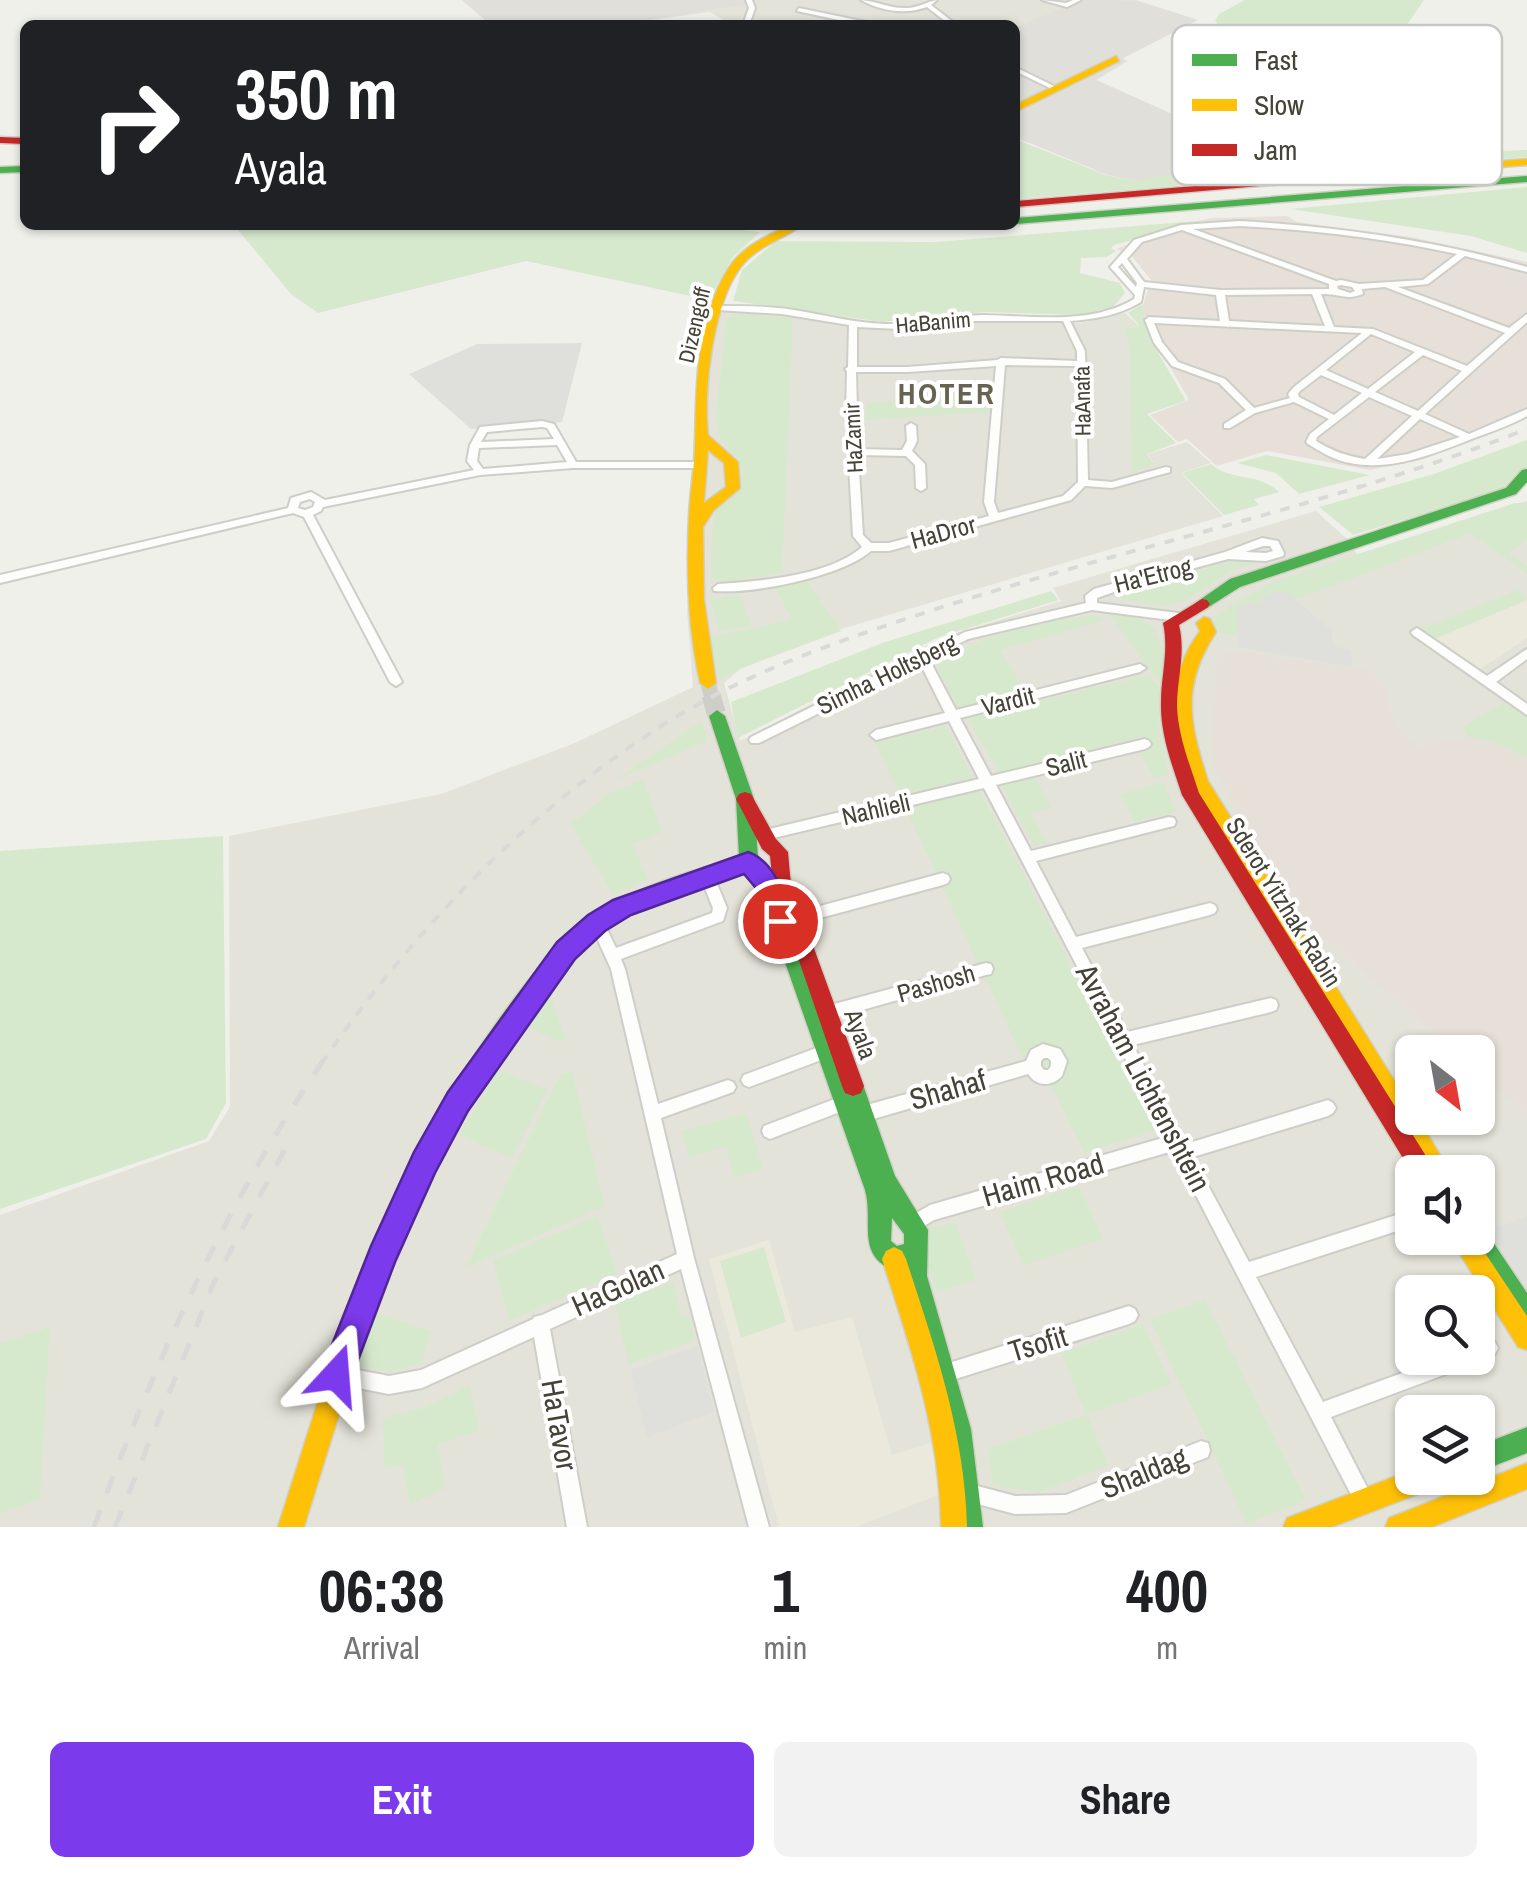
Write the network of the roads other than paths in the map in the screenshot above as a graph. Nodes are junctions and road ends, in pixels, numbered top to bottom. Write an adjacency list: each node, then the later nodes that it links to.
1 (864, 0): 7 (street)
2 (943, 0): 5 (street)
3 (1045, 0): 4 (street)
4 (1078, 0)
5 (932, 2): 7 (street)
6 (799, 10): 8 (street)
7 (890, 10): 9 (street)
8 (848, 20)
9 (884, 20)
10 (1116, 59): 12 (main road)
11 (1020, 72): 12 (street)
12 (1056, 89): 13 (main road)
13 (1020, 107)
14 (1527, 162): 15 (main road)
15 (1502, 164)
16 (1527, 179): 17 (main road)
17 (1502, 181)
18 (1247, 185): 20 (main road)
19 (1454, 185): 21 (main road)
20 (1020, 204)
21 (1020, 221)
22 (1233, 223): 23 (street); 25 (street); 27 (street)
23 (1183, 228): 25 (street); 26 (street)
24 (790, 230): 35 (main road, Dizengoff)
25 (1229, 245): 31 (street)
26 (1125, 252): 29 (street); 34 (street)
27 (1465, 252): 28 (street); 30 (street)
28 (1527, 270)
29 (1144, 284): 32 (street); 34 (street)
30 (1386, 285): 31 (street); 42 (street)
31 (1334, 287): 33 (street)
32 (1220, 292): 33 (street); 39 (street)
33 (1316, 293): 40 (street)
34 (1139, 296): 37 (street, HaBanim)
35 (722, 308): 38 (street, HaBanim); 62 (main road, Dizengoff)
36 (1527, 317): 42 (street)
37 (1066, 322): 38 (street, HaBanim); 45 (street, HaAnafa)
38 (853, 324): 46 (street, HaZamir)
39 (1225, 324): 40 (street); 51 (street)
40 (1330, 327): 41 (street)
41 (1370, 331): 43 (street); 48 (street)
42 (1511, 332): 47 (street)
43 (1422, 351): 47 (street); 49 (street)
44 (1001, 360): 45 (street); 46 (street); 75 (street)
45 (1081, 364): 67 (street, HaAnafa)
46 (850, 369): 60 (street, HaZamir)
47 (1470, 370): 53 (street)
48 (1320, 371): 49 (street); 50 (street)
49 (1369, 392): 53 (street); 54 (street)
50 (1295, 398): 51 (street); 54 (street)
51 (1252, 410): 56 (street)
52 (1527, 412): 57 (street)
53 (1420, 414): 57 (street); 63 (street)
54 (1334, 418): 63 (street)
55 (911, 426): 61 (street)
56 (1227, 426)
57 (1468, 437): 63 (street)
58 (557, 442): 59 (street); 59 (street); 64 (street)
59 (475, 445): 66 (street)
60 (853, 452): 61 (street); 77 (street, HaZamir)
61 (906, 452): 69 (street)
62 (706, 460): 64 (street); 70 (main road); 71 (main road)
63 (1367, 462)
64 (573, 465): 66 (street)
65 (1166, 470): 67 (street, HaDror)
66 (480, 472): 72 (street)
67 (1083, 483): 75 (street, HaDror)
68 (1526, 484): 82 (main road); 83 (main road)
69 (920, 488)
70 (699, 494): 71 (main road); 76 (main road)
71 (719, 498): 76 (main road)
72 (321, 504): 73 (street); 74 (street)
73 (293, 510): 74 (street); 79 (street)
74 (307, 514): 88 (street)
75 (995, 518): 77 (street, HaDror)
76 (699, 524): 90 (main road)
77 (868, 547): 80 (street, HaDror)
78 (1228, 555): 81 (street, Ha'Etrog)
79 (0, 579)
80 (718, 588)
81 (1092, 606): 82 (street, Simha Holtsberg); 86 (street, Simha Holtsberg)
82 (1177, 624): 83 (main road); 122 (main road, Sderot Yitzhak Rabin)
83 (1202, 632): 123 (main road, Sderot Yitzhak Rabin)
84 (1417, 632): 89 (street)
85 (1527, 653): 89 (street)
86 (922, 655): 92 (street, Avraham Lichtenshtein); 95 (street, Simha Holtsberg)
87 (1140, 668): 92 (street, Vardit)
88 (396, 682)
89 (1487, 682): 91 (street)
90 (708, 683)
91 (1527, 710)
92 (953, 715): 94 (street, Vardit); 97 (street, Avraham Lichtenshtein)
93 (718, 716): 99 (main road, Ayala)
94 (876, 735)
95 (755, 740)
96 (1144, 744): 97 (street, Salit)
97 (988, 782): 99 (street, Nahlieli); 100 (street, Avraham Lichtenshtein)
98 (1169, 822): 100 (street)
99 (762, 854): 101 (main road); 104 (main road, Ayala); 112 (main road, Ayala)
100 (1028, 858): 106 (street, Avraham Lichtenshtein)
101 (707, 876): 105 (main road); 107 (street)
102 (943, 879): 104 (street)
103 (1210, 909): 106 (street)
104 (794, 919): 110 (main road, Ayala)
105 (596, 923): 107 (street, HaGolan); 138 (main road)
106 (1073, 944): 111 (street, Avraham Lichtenshtein)
107 (614, 955): 118 (street, HaGolan)
108 (986, 969): 110 (street, Pashosh)
109 (1272, 1005): 111 (street)
110 (828, 1013): 119 (main road, Ayala)
111 (1123, 1040): 121 (street, Avraham Lichtenshtein)
112 (826, 1051): 114 (street); 116 (main road, Ayala)
113 (1032, 1066): 119 (street, Shahaf)
114 (749, 1080)
115 (728, 1087): 118 (street)
116 (845, 1102): 120 (street); 126 (main road, Ayala)
117 (1328, 1108): 121 (street, Haim Road)
118 (652, 1114): 130 (street, HaGolan)
119 (863, 1114): 124 (main road, Ayala)
120 (770, 1131)
121 (1180, 1147): 124 (street, Haim Road); 132 (street, Avraham Lichtenshtein)
122 (1414, 1155)
123 (1430, 1155)
124 (908, 1222): 126 (main road); 127 (main road)
125 (1395, 1223): 132 (street)
126 (881, 1224): 131 (main road)
127 (913, 1252): 131 (main road); 137 (main road)
128 (1473, 1255): 136 (main road)
129 (1488, 1255): 133 (main road)
130 (686, 1258): 135 (street, HaGolan); 150 (street)
131 (894, 1259): 151 (main road)
132 (1244, 1272): 140 (street, Avraham Lichtenshtein)
133 (1527, 1314)
134 (1129, 1316): 137 (street, Tsofit)
135 (540, 1323): 138 (street, HaGolan); 149 (street, HaTavor)
136 (1527, 1338)
137 (946, 1373): 146 (main road)
138 (336, 1375): 148 (main road)
139 (1419, 1375): 140 (street)
140 (1318, 1412): 147 (street, Avraham Lichtenshtein)
141 (1527, 1440): 143 (main road)
142 (1201, 1450): 146 (street, Shaldag)
143 (1495, 1452)
144 (1527, 1476): 154 (main road)
145 (1395, 1490): 147 (main road)
146 (970, 1493): 152 (main road)
147 (1365, 1501): 153 (main road)
148 (290, 1527)
149 (577, 1527)
150 (758, 1527)
151 (954, 1527)
152 (970, 1527)
153 (1296, 1527)
154 (1398, 1527)

